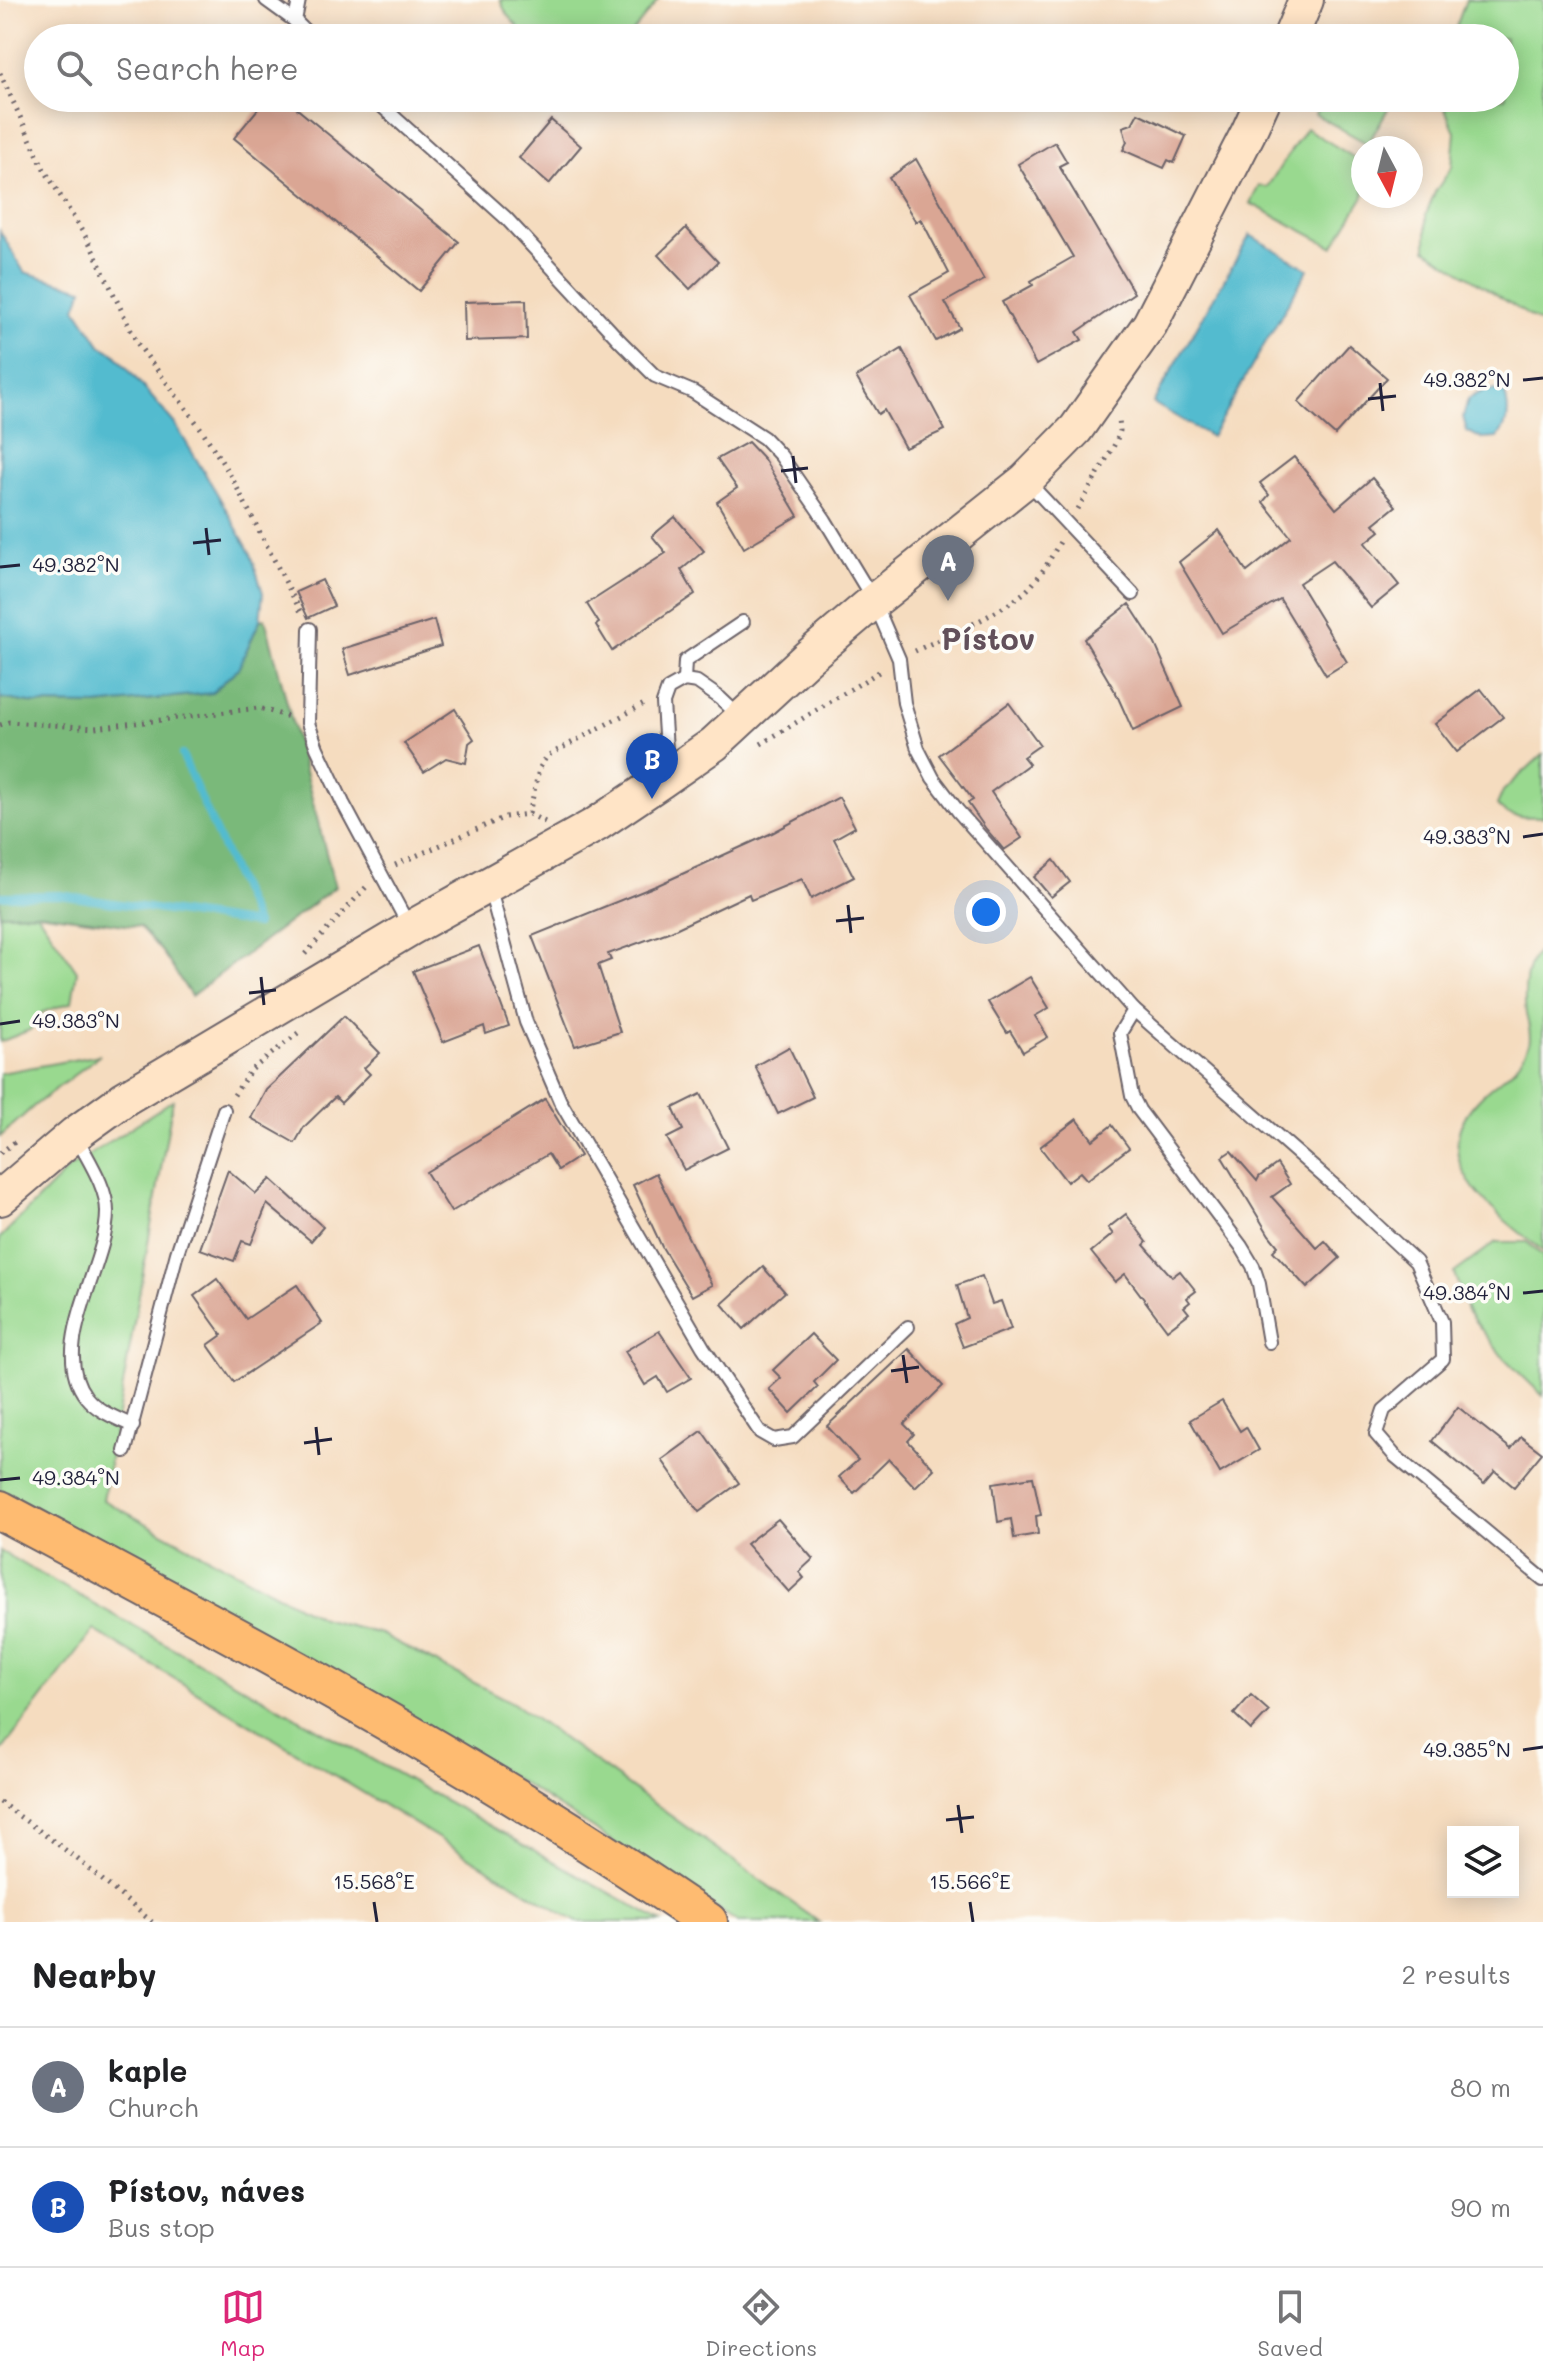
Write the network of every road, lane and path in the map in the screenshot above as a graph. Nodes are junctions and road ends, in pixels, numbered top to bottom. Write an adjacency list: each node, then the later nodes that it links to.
1 (266, 0): 4 (lane)
2 (299, 0): 4 (lane)
3 (1306, 0): 6 (street)
4 (295, 21): 5 (lane)
5 (298, 24)
6 (1296, 24)
7 (0, 73): 16 (path)
8 (389, 112): 14 (lane)
9 (1257, 112): 11 (street)
10 (1112, 448): 12 (path)
11 (1026, 480): 12 (lane); 14 (street)
12 (1068, 527): 13 (lane); 17 (path)
13 (1133, 594)
14 (874, 601): 17 (lane); 20 (street)
15 (743, 622): 18 (lane)
16 (310, 629): 21 (lane)
17 (899, 659): 30 (lane)
18 (684, 680): 19 (lane); 20 (lane)
19 (663, 703): 23 (lane); 24 (path)
20 (743, 719): 23 (street)
21 (308, 723): 22 (path); 26 (lane)
22 (0, 725)
23 (661, 781): 25 (street)
24 (529, 814): 25 (path); 26 (path)
25 (568, 840): 27 (street)
26 (381, 871): 28 (lane); 29 (path)
27 (489, 885): 28 (street); 34 (lane)
28 (411, 928): 32 (street)
29 (294, 963)
30 (1134, 1010): 35 (lane); 39 (lane)
31 (224, 1110): 36 (lane)
32 (75, 1134): 33 (street); 36 (lane)
33 (0, 1198)
34 (908, 1327)
35 (1269, 1342)
36 (133, 1426): 37 (lane)
37 (125, 1451)
38 (0, 1510): 42 (main road)
39 (1543, 1579)
40 (0, 1802): 41 (path)
41 (152, 1922)
42 (708, 1922)

